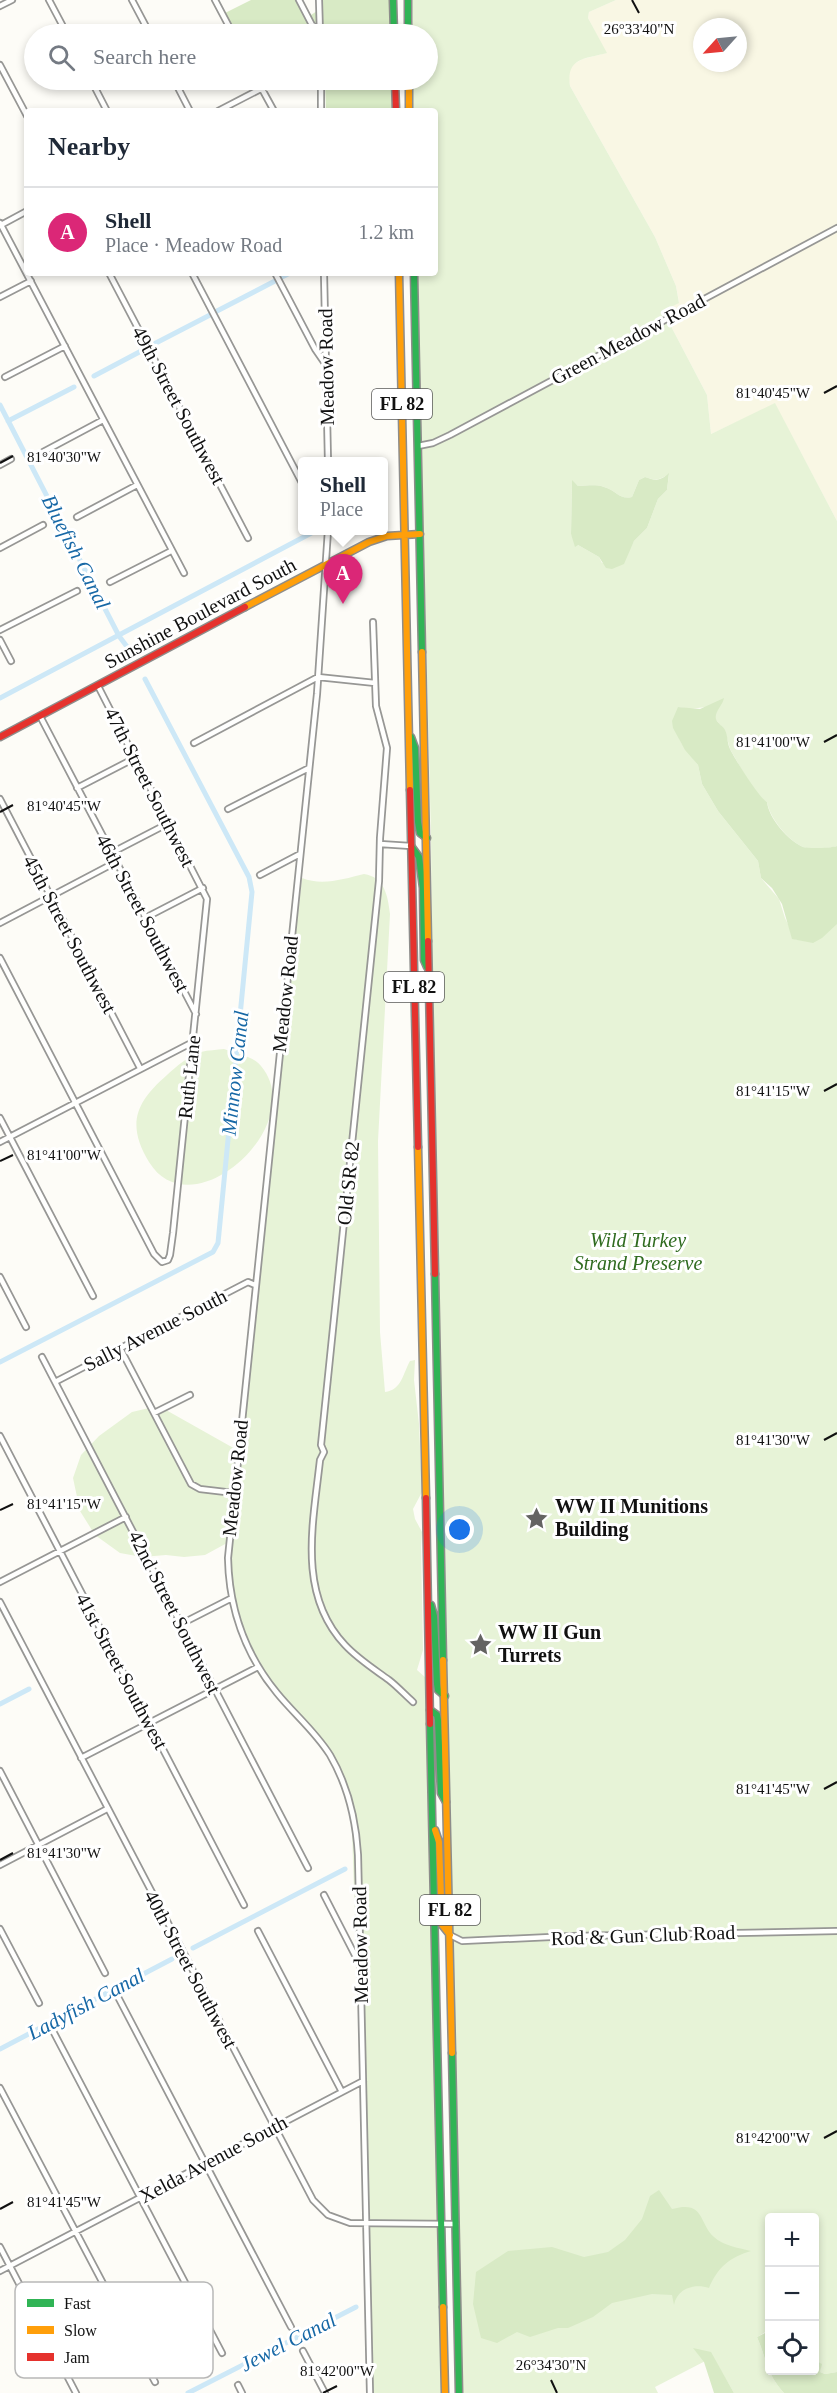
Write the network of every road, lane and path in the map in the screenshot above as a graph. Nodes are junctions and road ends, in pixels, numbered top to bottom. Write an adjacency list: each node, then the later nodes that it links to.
1 (12, 0): 9 (street)
2 (49, 0): 10 (street)
3 (132, 0): 11 (street)
4 (215, 0): 12 (street)
5 (299, 0): 13 (street)
6 (319, 0): 14 (street)
7 (393, 0): 15 (main road)
8 (408, 0): 16 (main road)
9 (0, 6)
10 (62, 24)
11 (145, 24)
12 (228, 24)
13 (311, 24)
14 (320, 24)
15 (394, 24)
16 (408, 24)
17 (0, 65): 32 (street)
18 (96, 90): 25 (street)
19 (179, 90): 26 (street)
20 (258, 90): 27 (street)
21 (263, 90): 28 (street)
22 (321, 90): 29 (street)
23 (395, 90): 30 (main road)
24 (409, 90): 31 (main road)
25 (105, 108)
26 (188, 108)
27 (224, 108)
28 (272, 108)
29 (321, 108)
30 (396, 108)
31 (409, 108)
32 (24, 110)
33 (24, 212): 34 (street)
34 (0, 224): 36 (street)
35 (837, 228): 50 (street, Green Meadow Road)
36 (24, 268)
37 (28, 276): 44 (street)
38 (111, 276): 62 (street, 49th Street Southwest)
39 (194, 276): 55 (street)
40 (277, 276): 47 (street)
41 (324, 276): 47 (street, Meadow Road)
42 (399, 276): 61 (main road, FL 82)
43 (414, 276): 50 (main road, FL 82)
44 (31, 281): 45 (street); 46 (street)
45 (0, 297)
46 (65, 346): 48 (street); 49 (street)
47 (326, 364): 52 (street, Meadow Road)
48 (5, 377)
49 (103, 420): 51 (street); 56 (street)
50 (418, 446): 59 (main road, FL 82)
51 (44, 452)
52 (328, 457)
53 (10, 459): 54 (street)
54 (0, 465)
55 (298, 474)
56 (137, 485): 57 (street); 64 (street)
57 (77, 517)
58 (43, 525): 63 (street)
59 (420, 534): 61 (main road, Sunshine Boulevard South); 86 (main road, FL 82)
60 (328, 535): 65 (street, Meadow Road)
61 (404, 535): 65 (main road, Sunshine Boulevard South); 77 (main road, FL 82)
62 (248, 538)
63 (0, 548)
64 (171, 550): 66 (street); 67 (street)
65 (326, 565): 73 (street, Meadow Road); 75 (main road, Sunshine Boulevard South)
66 (184, 573)
67 (110, 582)
68 (77, 591): 70 (street)
69 (373, 622): 74 (street, Old SR 82)
70 (0, 630)
71 (0, 640): 72 (street)
72 (11, 661)
73 (318, 677): 74 (street); 79 (street); 81 (street, Meadow Road)
74 (375, 683): 87 (street, Old SR 82)
75 (98, 686): 76 (main road, Sunshine Boulevard South); 80 (street, 47th Street Southwest)
76 (40, 716): 78 (main road, Sunshine Boulevard South); 82 (street, 46th Street Southwest)
77 (409, 732): 86 (main road); 88 (main road, FL 82)
78 (0, 737)
79 (194, 743)
80 (135, 758): 82 (street); 85 (street, 47th Street Southwest)
81 (309, 768): 84 (street); 90 (street, Meadow Road)
82 (77, 788): 89 (street, 46th Street Southwest)
83 (0, 799): 94 (street, 45th Street Southwest)
84 (228, 808)
85 (169, 823): 89 (street); 93 (street, 47th Street Southwest)
86 (427, 838): 98 (main road, FL 82)
87 (380, 844): 88 (street); 127 (street, Old SR 82)
88 (411, 846): 98 (main road); 120 (main road, FL 82)
89 (111, 853): 91 (street, 46th Street Southwest)
90 (300, 854): 92 (street); 107 (street, Meadow Road)
91 (116, 862): 94 (street); 95 (street, 46th Street Southwest)
92 (260, 875)
93 (202, 888): 95 (street); 99 (street, Ruth Lane)
94 (51, 897): 96 (street); 101 (street, 45th Street Southwest)
95 (145, 918): 99 (street, 46th Street Southwest)
96 (0, 923)
97 (0, 958): 102 (street)
98 (429, 972): 126 (main road, FL 82)
99 (196, 1014): 100 (street, Ruth Lane)
100 (193, 1042): 101 (street); 102 (street, Ruth Lane)
101 (140, 1068): 102 (street)
102 (75, 1103): 104 (street)
103 (0, 1118): 104 (street)
104 (10, 1136): 105 (street); 108 (street)
105 (0, 1142)
106 (0, 1277): 109 (street)
107 (255, 1285): 110 (street, Sally Avenue South); 116 (street, Meadow Road)
108 (93, 1296)
109 (26, 1328)
110 (120, 1348): 112 (street, Sally Avenue South); 114 (street)
111 (42, 1357): 112 (street, 42nd Street Southwest)
112 (55, 1382): 117 (street, 42nd Street Southwest)
113 (190, 1395): 114 (street)
114 (154, 1413): 116 (street)
115 (0, 1436): 118 (street, 41st Street Southwest)
116 (234, 1493): 121 (street, Meadow Road)
117 (126, 1516): 118 (street); 123 (street, 42nd Street Southwest)
118 (59, 1551): 119 (street); 129 (street, 41st Street Southwest)
119 (0, 1582)
120 (427, 1592): 126 (main road); 128 (main road, FL 82)
121 (232, 1598): 123 (street); 124 (street, Meadow Road)
122 (0, 1602): 130 (street, 40th Street Southwest)
123 (180, 1624): 125 (street, 42nd Street Southwest)
124 (258, 1667): 125 (street); 144 (street, Meadow Road)
125 (214, 1689): 129 (street); 137 (street, 42nd Street Southwest)
126 (445, 1696): 132 (main road, FL 82)
127 (413, 1702)
128 (430, 1710): 132 (main road); 134 (main road, FL 82)
129 (149, 1723): 130 (street); 139 (street, 41st Street Southwest)
130 (81, 1758): 133 (street, 40th Street Southwest)
131 (0, 1771): 135 (street)
132 (447, 1804): 143 (main road, FL 82)
133 (107, 1809): 135 (street); 152 (street, 40th Street Southwest)
134 (432, 1820): 143 (main road); 157 (main road, FL 82)
135 (39, 1845): 136 (street); 145 (street)
136 (0, 1865)
137 (308, 1868)
138 (324, 1895): 144 (street)
139 (244, 1905)
140 (0, 1929): 147 (street)
141 (258, 1931): 151 (street)
142 (837, 1931): 143 (street, Rod & Gun Club Road)
143 (450, 1935): 155 (main road, FL 82)
144 (361, 1968): 149 (street, Meadow Road)
145 (105, 1973)
146 (118, 1997): 153 (street)
147 (39, 2003)
148 (53, 2031): 154 (street)
149 (363, 2081): 151 (street, Xelda Avenue South); 156 (street, Meadow Road)
150 (0, 2088): 158 (street)
151 (342, 2092): 152 (street, Xelda Avenue South)
152 (274, 2128): 153 (street, Xelda Avenue South); 156 (street, 40th Street Southwest)
153 (205, 2164): 154 (street, Xelda Avenue South); 165 (street)
154 (140, 2198): 158 (street, Xelda Avenue South); 164 (street)
155 (456, 2223): 157 (street, 40th Street Southwest); 178 (main road, FL 82)
156 (367, 2224): 157 (street, 40th Street Southwest); 176 (street, Meadow Road)
157 (441, 2224): 177 (main road, FL 82)
158 (75, 2231): 160 (street, Xelda Avenue South); 163 (street)
159 (0, 2247): 160 (street)
160 (10, 2266): 161 (street, Xelda Avenue South); 162 (street)
161 (0, 2271)
162 (18, 2282)
163 (102, 2282)
164 (184, 2282)
165 (291, 2327)
166 (213, 2337): 168 (street)
167 (303, 2351): 175 (street)
168 (222, 2354)
169 (68, 2378): 173 (street)
170 (153, 2378): 171 (street)
171 (155, 2382)
172 (238, 2385): 174 (street)
173 (76, 2393)
174 (242, 2393)
175 (325, 2393)
176 (370, 2393)
177 (445, 2393)
178 (459, 2393)

